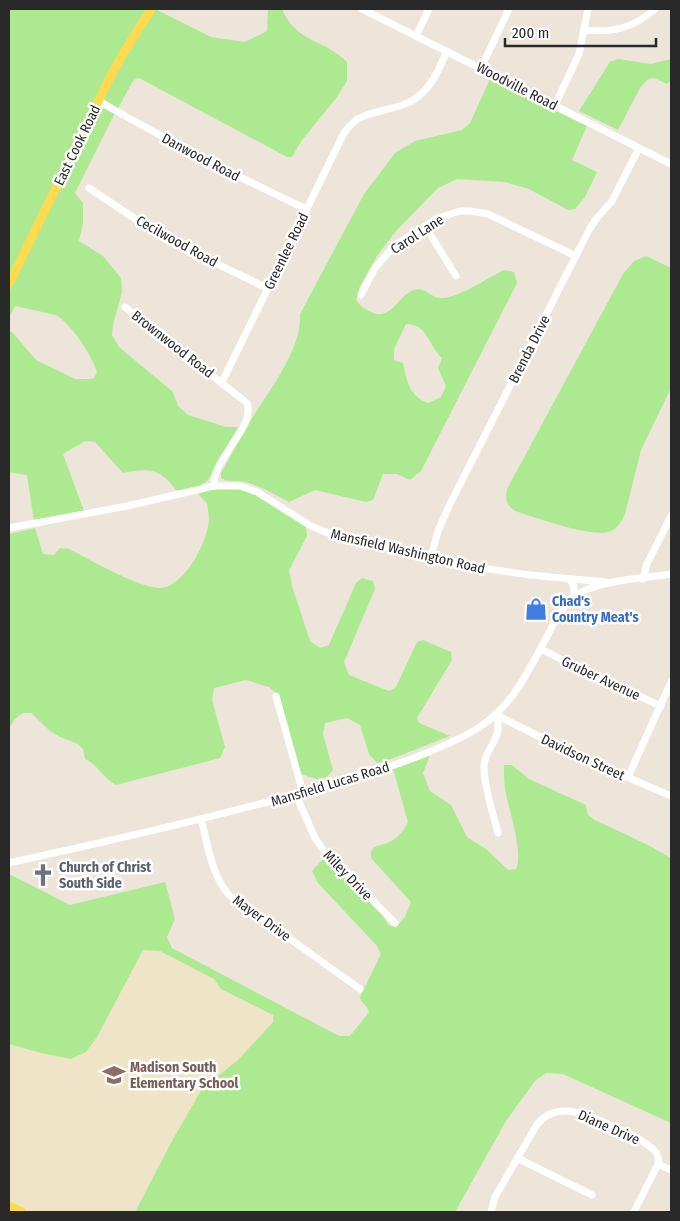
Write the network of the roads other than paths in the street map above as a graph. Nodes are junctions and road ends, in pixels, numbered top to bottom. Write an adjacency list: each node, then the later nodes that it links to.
1 (151, 9): 11 (main road, East Cook Road)
2 (362, 9): 8 (street, Woodville Road)
3 (429, 9): 8 (street)
4 (510, 9): 10 (street)
5 (588, 9): 7 (street)
6 (655, 9): 7 (street)
7 (584, 30): 12 (street)
8 (416, 36): 9 (street, Woodville Road)
9 (447, 51): 10 (street, Woodville Road); 16 (street, Greenlee Road)
10 (481, 68): 12 (street, Woodville Road)
11 (98, 101): 16 (street, Danwood Road); 20 (main road, East Cook Road)
12 (555, 105): 13 (street, Woodville Road)
13 (639, 148): 14 (street, Woodville Road); 18 (street, Brenda Drive)
14 (671, 164)
15 (89, 188): 21 (street, Cecilwood Road)
16 (306, 210): 21 (street, Greenlee Road)
17 (425, 226): 18 (street, Carol Lane); 19 (street); 22 (street, Carol Lane)
18 (576, 256): 28 (street, Brenda Drive)
19 (456, 276)
20 (9, 284)
21 (267, 288): 24 (street, Greenlee Road)
22 (361, 294)
23 (125, 307): 24 (street, Brownwood Road)
24 (222, 382): 25 (street)
25 (214, 486): 27 (street, Mansfield Washington Road); 28 (street, Mansfield Washington Road)
26 (671, 516): 30 (street)
27 (9, 528)
28 (431, 557): 31 (street, Mansfield Washington Road)
29 (671, 574): 30 (street)
30 (643, 579): 32 (street)
31 (570, 580): 32 (street, Mansfield Washington Road); 33 (street)
32 (614, 583): 33 (street, Mansfield Lucas Road)
33 (574, 597): 34 (street, Mansfield Lucas Road)
34 (541, 649): 37 (street, Gruber Avenue); 38 (street, Mansfield Lucas Road)
35 (671, 682): 37 (street)
36 (276, 696): 40 (street, Miley Drive)
37 (661, 706): 39 (street)
38 (496, 715): 39 (street, Davidson Street); 40 (street, Mansfield Lucas Road); 43 (street)
39 (628, 777): 41 (street, Davidson Street)
40 (300, 794): 42 (street, Mansfield Lucas Road); 45 (street, Miley Drive)
41 (671, 796)
42 (201, 819): 44 (street, Mansfield Lucas Road); 46 (street, Mayer Drive)
43 (498, 833)
44 (9, 863)
45 (395, 923)
46 (360, 989)
47 (518, 1158): 48 (street, Diane Drive); 50 (street); 53 (street, Diane Drive)
48 (658, 1164): 49 (street); 54 (street)
49 (671, 1170)
50 (592, 1196)
51 (9, 1206): 52 (main road)
52 (22, 1212)
53 (491, 1212)
54 (634, 1212)

